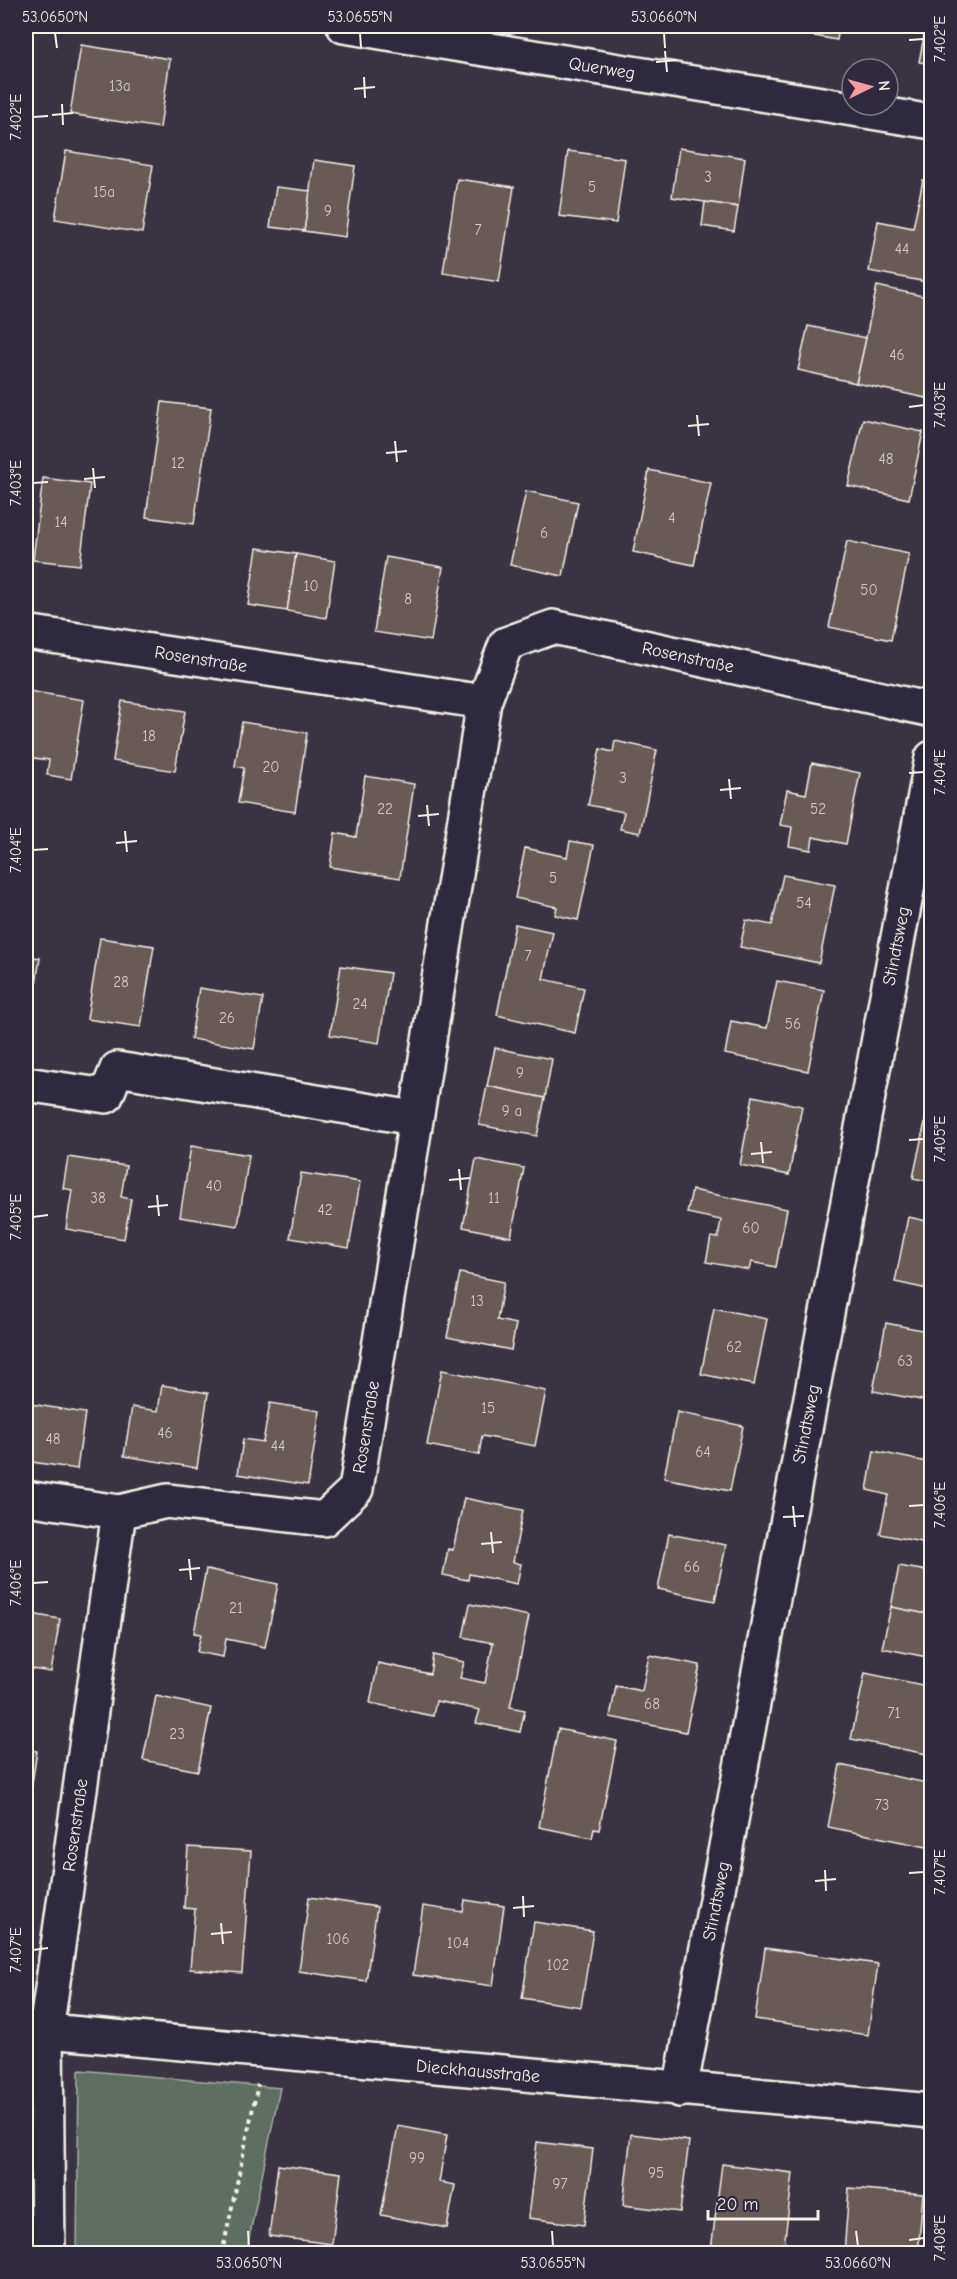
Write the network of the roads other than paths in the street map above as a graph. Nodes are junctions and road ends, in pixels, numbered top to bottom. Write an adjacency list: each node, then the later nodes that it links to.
1 (344, 26): 2 (street, Querweg)
2 (377, 28): 3 (street, Querweg)
3 (932, 122)
4 (26, 632): 5 (street, Rosenstraße)
5 (484, 702): 6 (street, Rosenstraße); 9 (street, Rosenstraße)
6 (932, 710)
7 (932, 758): 13 (street, Stindtsweg)
8 (26, 1084): 9 (street)
9 (414, 1118): 11 (street, Rosenstraße)
10 (26, 1498): 11 (street, Rosenstraße)
11 (119, 1512): 12 (street, Rosenstraße)
12 (36, 2030): 13 (street, Dieckhausstraße); 15 (street, Rosenstraße)
13 (680, 2090): 14 (street, Dieckhausstraße)
14 (932, 2111)
15 (48, 2253)

